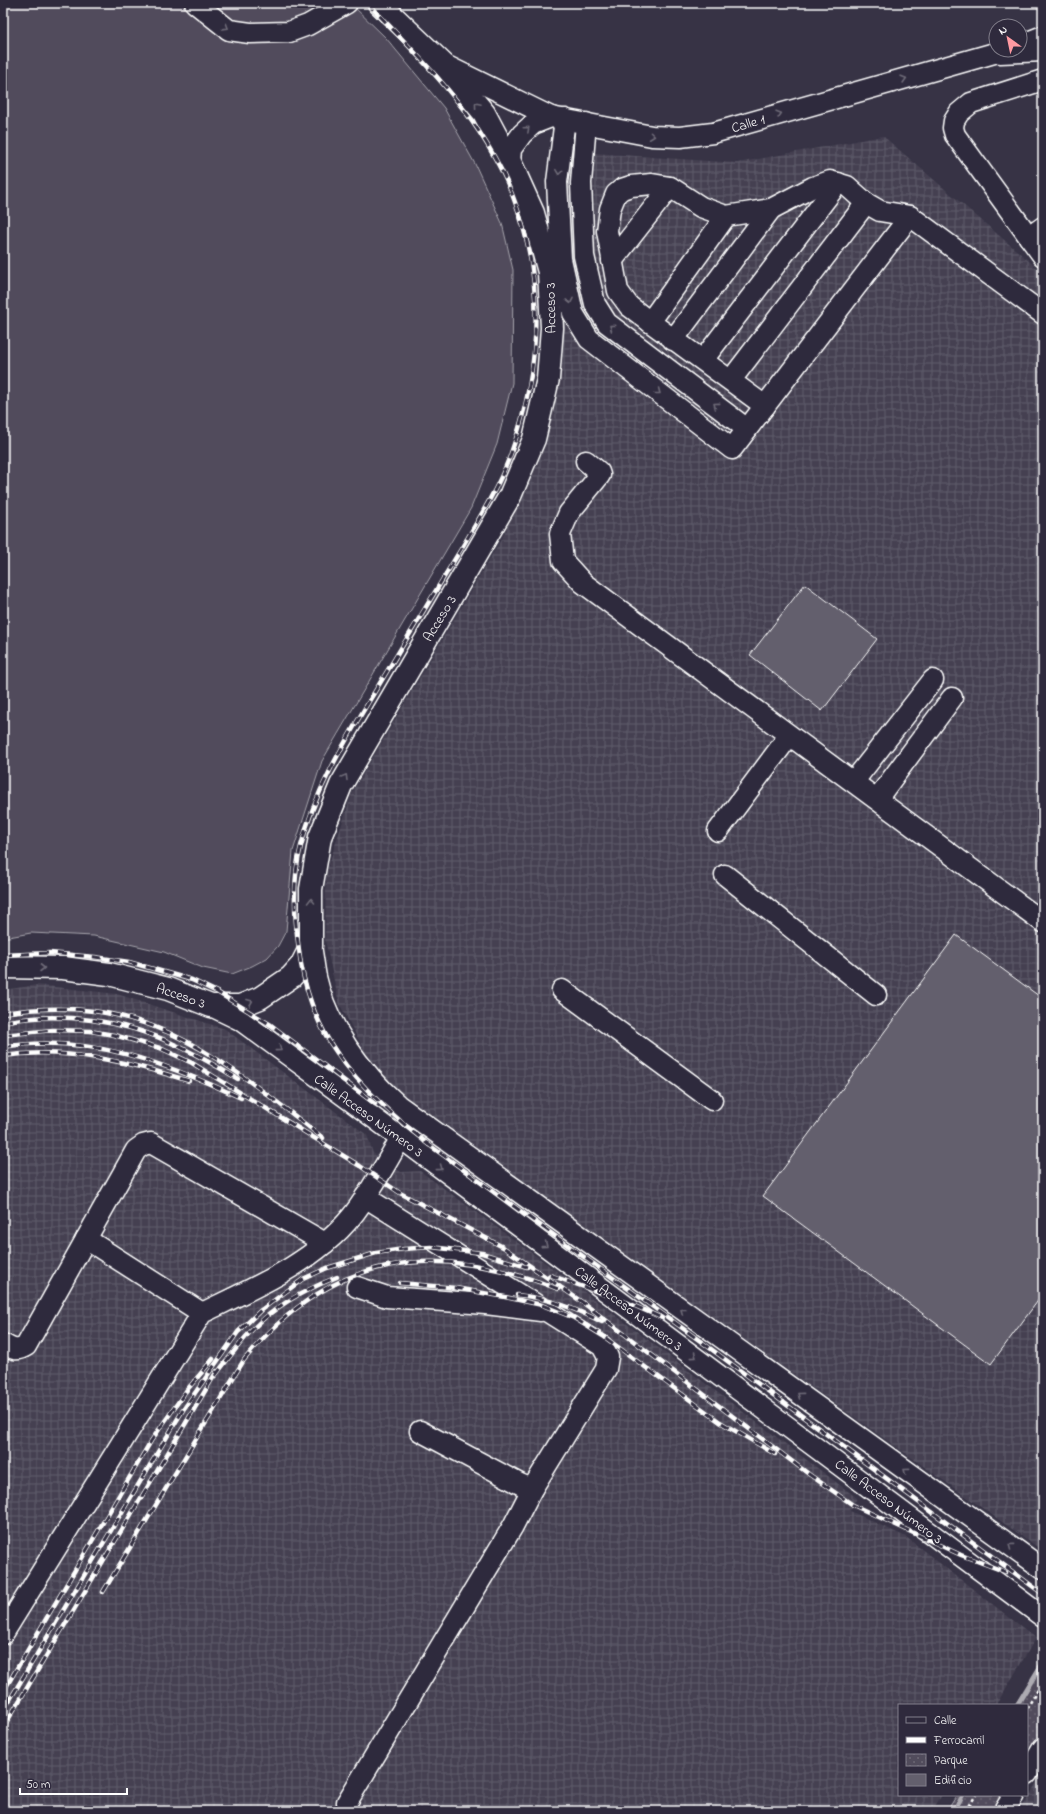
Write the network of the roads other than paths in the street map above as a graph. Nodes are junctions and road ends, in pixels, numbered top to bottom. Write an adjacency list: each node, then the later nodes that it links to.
1 (196, 3): 2 (street, one-way to 2)
2 (347, 3)
3 (379, 3): 9 (main road, Acceso 3)
4 (1043, 36): 5 (street)
5 (1028, 42)
6 (1028, 50): 7 (main road)
7 (1043, 50)
8 (988, 55): 12 (street, Calle 1, one-way to 8)
9 (443, 64): 11 (street, Calle 1); 13 (main road, Acceso 3, one-way to 9)
10 (1043, 80): 20 (street)
11 (558, 118): 12 (street, Calle 1); 13 (street, one-way to 11); 29 (street, one-way to 29)
12 (586, 123): 29 (street, one-way to 12)
13 (510, 162): 39 (main road, Acceso 3, one-way to 13)
14 (838, 183): 16 (street); 17 (street); 26 (street)
15 (670, 187): 18 (street); 22 (street); 22 (street)
16 (866, 203): 19 (street); 27 (street)
17 (771, 209): 18 (street); 25 (street)
18 (726, 216): 24 (street)
19 (910, 216): 23 (street); 28 (street)
20 (1036, 232): 21 (street)
21 (1043, 256)
22 (612, 261): 24 (street)
23 (1043, 314)
24 (650, 322): 25 (street)
25 (673, 340): 26 (street)
26 (703, 360): 27 (street)
27 (731, 380): 28 (street)
28 (765, 406): 29 (street)
29 (747, 428)
30 (586, 462): 33 (street)
31 (933, 680): 34 (street)
32 (952, 698): 35 (street)
33 (789, 736): 34 (street); 36 (street)
34 (854, 782): 35 (street)
35 (877, 799): 38 (street)
36 (718, 831)
37 (724, 875): 42 (street)
38 (1043, 922)
39 (311, 946): 43 (main road, Acceso 3, one-way to 39); 55 (street, Calle Acceso Número 3, one-way to 39)
40 (3, 967): 43 (main road, Acceso 3, one-way to 43)
41 (562, 990): 44 (street)
42 (876, 995)
43 (211, 1006): 45 (street, Calle Acceso Número 3, one-way to 45)
44 (712, 1100)
45 (401, 1138): 46 (street); 56 (street, Calle Acceso Número 3, one-way to 56)
46 (365, 1197): 48 (street); 50 (street)
47 (86, 1239): 48 (street); 51 (street); 52 (street)
48 (325, 1243): 51 (street)
49 (357, 1287): 50 (street)
50 (547, 1312): 54 (street)
51 (202, 1313): 57 (street)
52 (3, 1344)
53 (420, 1431): 54 (street)
54 (532, 1489): 61 (street)
55 (1043, 1569)
56 (1043, 1617)
57 (3, 1634)
58 (1043, 1748): 59 (street)
59 (1028, 1772)
60 (1013, 1796): 62 (street)
61 (347, 1802)
62 (1004, 1811)

